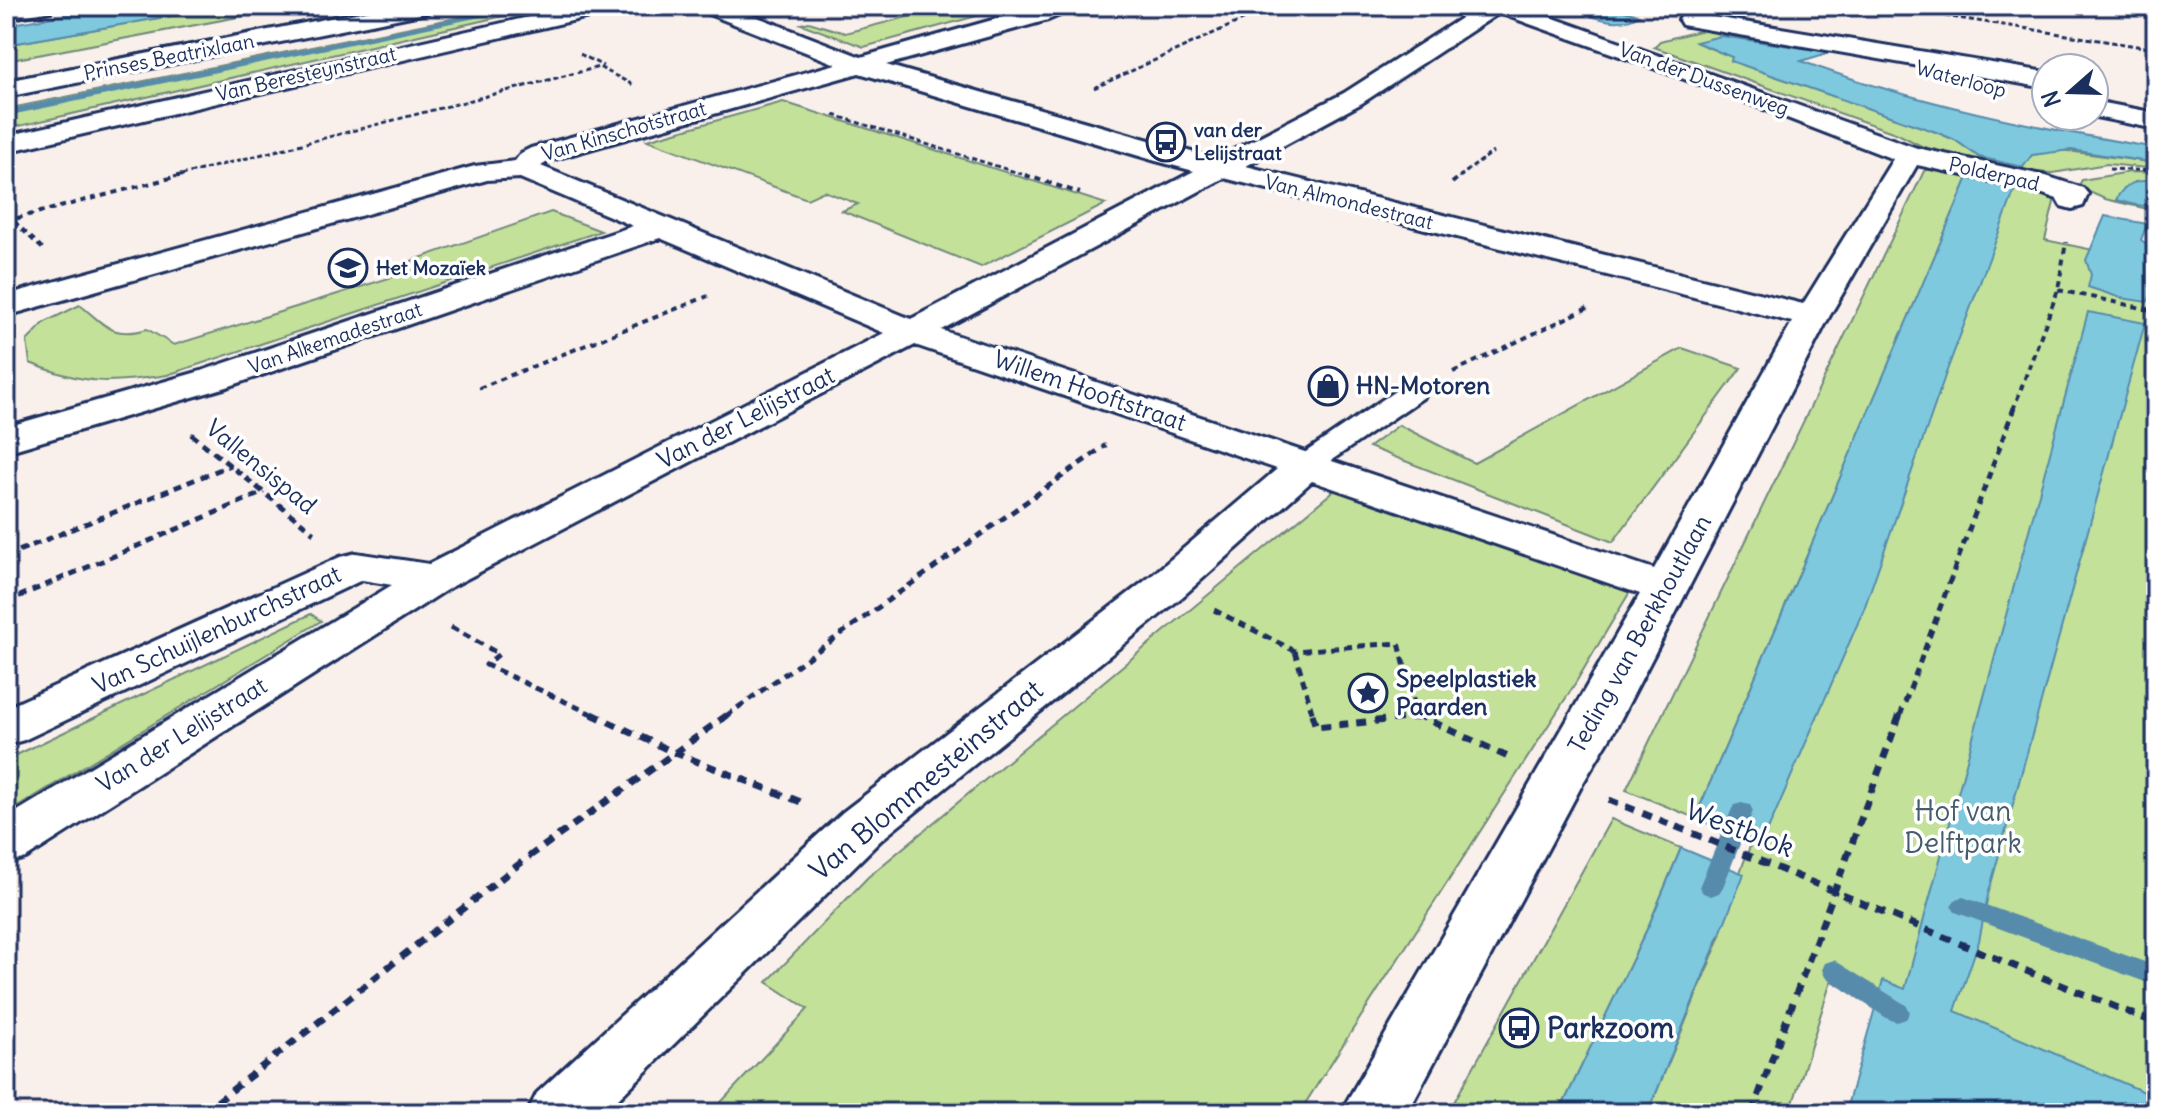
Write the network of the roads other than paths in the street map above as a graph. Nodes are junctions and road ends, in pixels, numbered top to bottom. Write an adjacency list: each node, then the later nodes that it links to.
1 (43, 6): 9 (street)
2 (349, 6): 14 (street, Prinses Beatrixlaan)
3 (426, 6): 16 (street, Prinses Beatrixlaan)
4 (606, 6): 22 (street, Van Beresteynstraat)
5 (709, 6): 13 (street, Van Almondestraat)
6 (1061, 6): 13 (street, Van Kinschotstraat)
7 (1497, 6): 11 (street, Van der Dussenweg); 25 (street, Van der Lelijstraat)
8 (1733, 6): 10 (street)
9 (6, 12)
10 (1671, 26): 11 (street); 12 (street, Waterloop)
11 (1613, 46): 23 (street, Van der Dussenweg)
12 (1877, 51): 15 (street, Waterloop); 18 (street, Waterloop)
13 (862, 66): 24 (street, Van Kinschotstraat); 25 (street, Van Almondestraat)
14 (6, 72)
15 (2030, 77)
16 (6, 89)
17 (2110, 91): 19 (street)
18 (2030, 95)
19 (2156, 99)
20 (2110, 112): 21 (street)
21 (2156, 121)
22 (6, 144)
23 (1909, 155): 26 (street, Polderpad); 29 (street, Teding van Berkhoutlaan)
24 (524, 169): 27 (street, Willem Hooftstraat); 28 (street, Van Kinschotstraat)
25 (1215, 169): 29 (street, Van Almondestraat); 30 (street, Van der Lelijstraat)
26 (2072, 200)
27 (661, 227): 30 (street, Willem Hooftstraat); 32 (street, Van Alkemadestraat)
28 (6, 306)
29 (1812, 317): 35 (street, Teding van Berkhoutlaan)
30 (912, 332): 33 (street, Willem Hooftstraat); 34 (street, Van der Lelijstraat)
31 (1414, 391): 33 (lane)
32 (6, 440)
33 (1307, 464): 35 (street, Willem Hooftstraat); 38 (street, Van Blommesteinstraat)
34 (418, 588): 36 (street, Van Schuijlenburchstraat); 37 (street, Van der Lelijstraat)
35 (1666, 588): 39 (street, Teding van Berkhoutlaan)
36 (6, 728)
37 (6, 844)
38 (560, 1113)
39 (1373, 1113)

